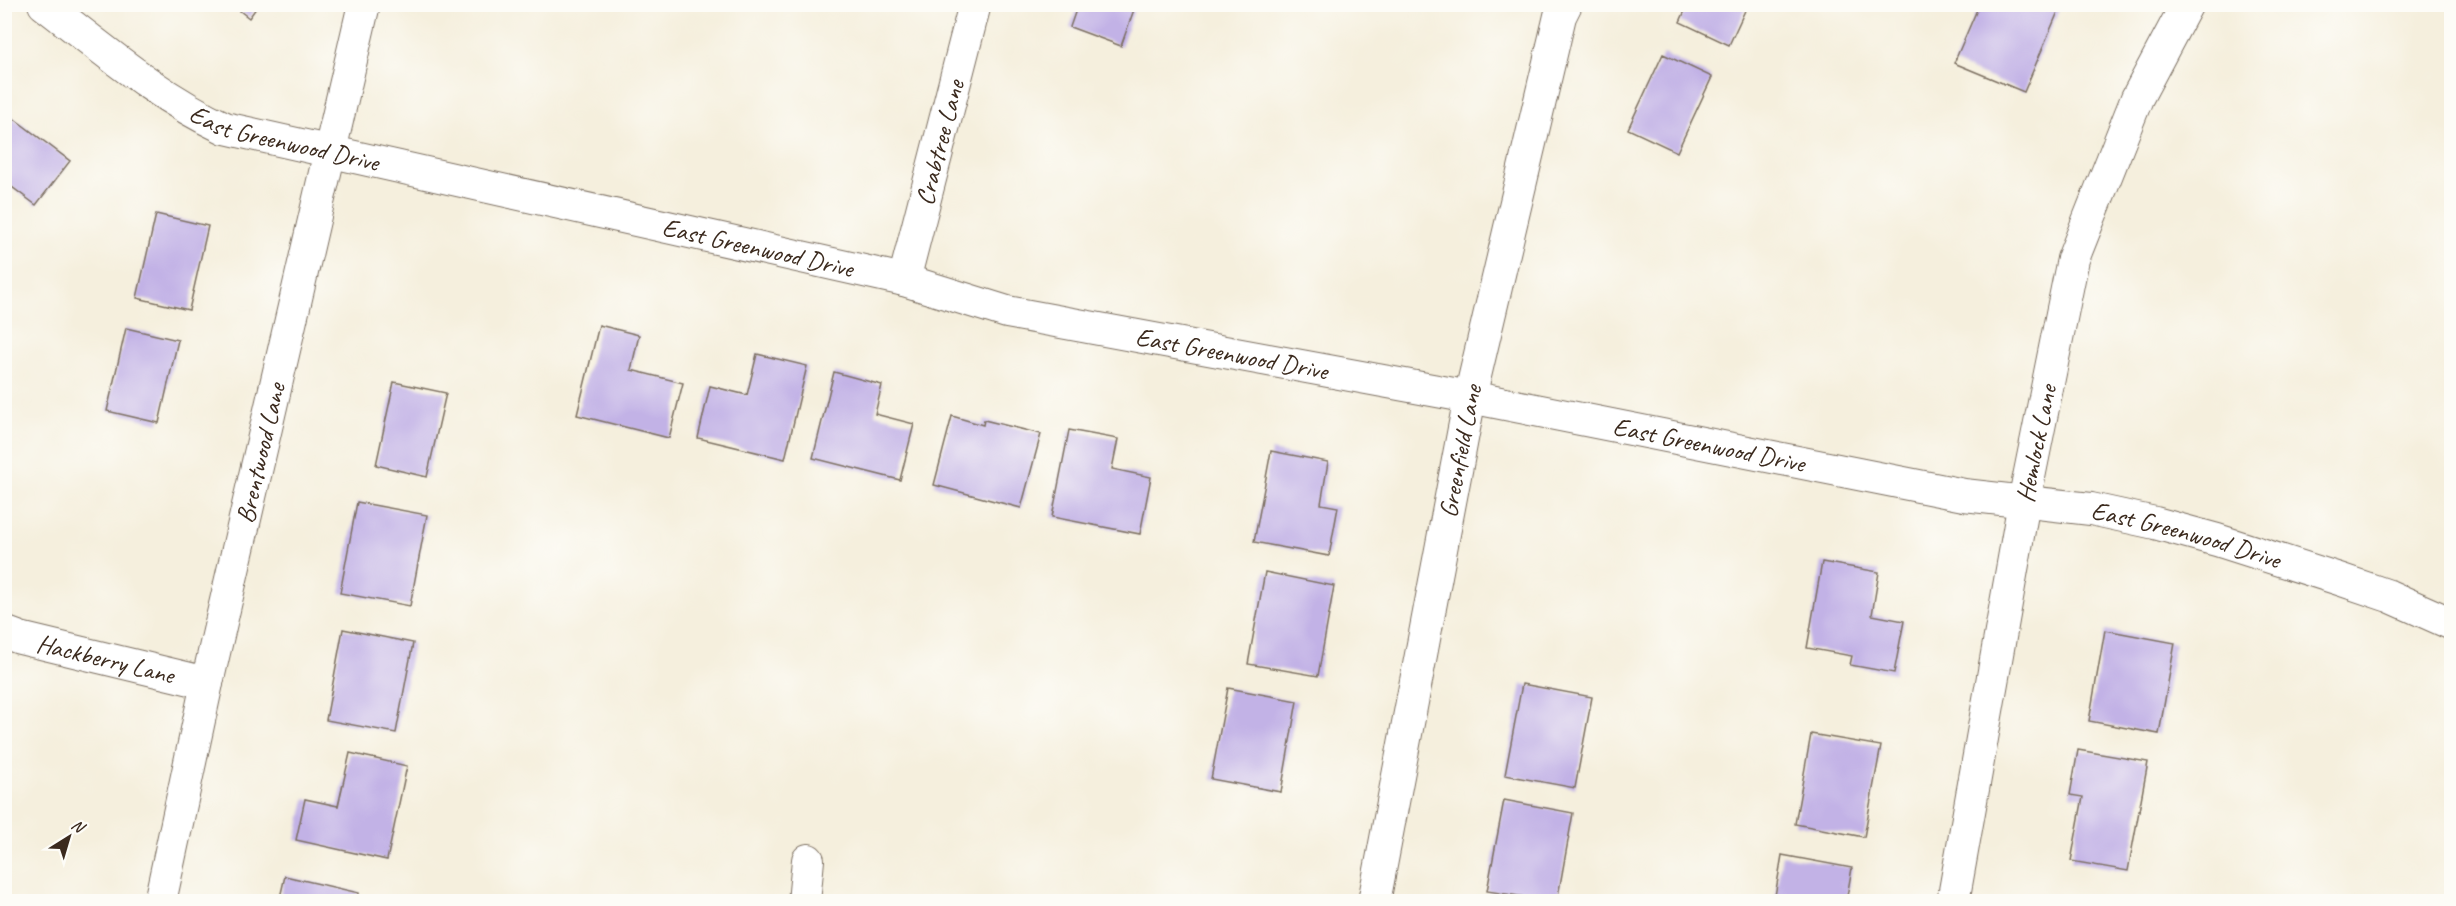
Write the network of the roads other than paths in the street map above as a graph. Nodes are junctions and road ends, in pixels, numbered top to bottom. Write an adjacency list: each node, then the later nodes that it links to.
1 (44, 4): 6 (street, East Greenwood Drive)
2 (364, 4): 6 (street, Brentwood Lane)
3 (975, 4): 7 (street, Crabtree Lane)
4 (1566, 4): 8 (street, Greenfield Lane)
5 (2187, 4): 9 (street, Hemlock Lane)
6 (330, 153): 7 (street, East Greenwood Drive); 12 (street, Brentwood Lane)
7 (904, 280): 8 (street, East Greenwood Drive)
8 (1470, 397): 9 (street, East Greenwood Drive); 16 (street, Greenfield Lane)
9 (2024, 502): 10 (street, East Greenwood Drive); 17 (street, Hemlock Lane)
10 (2451, 624)
11 (4, 632): 12 (street, Hackberry Lane)
12 (207, 683): 14 (street, Brentwood Lane)
13 (808, 860): 15 (street)
14 (160, 902)
15 (804, 902)
16 (1374, 902)
17 (1953, 902)

